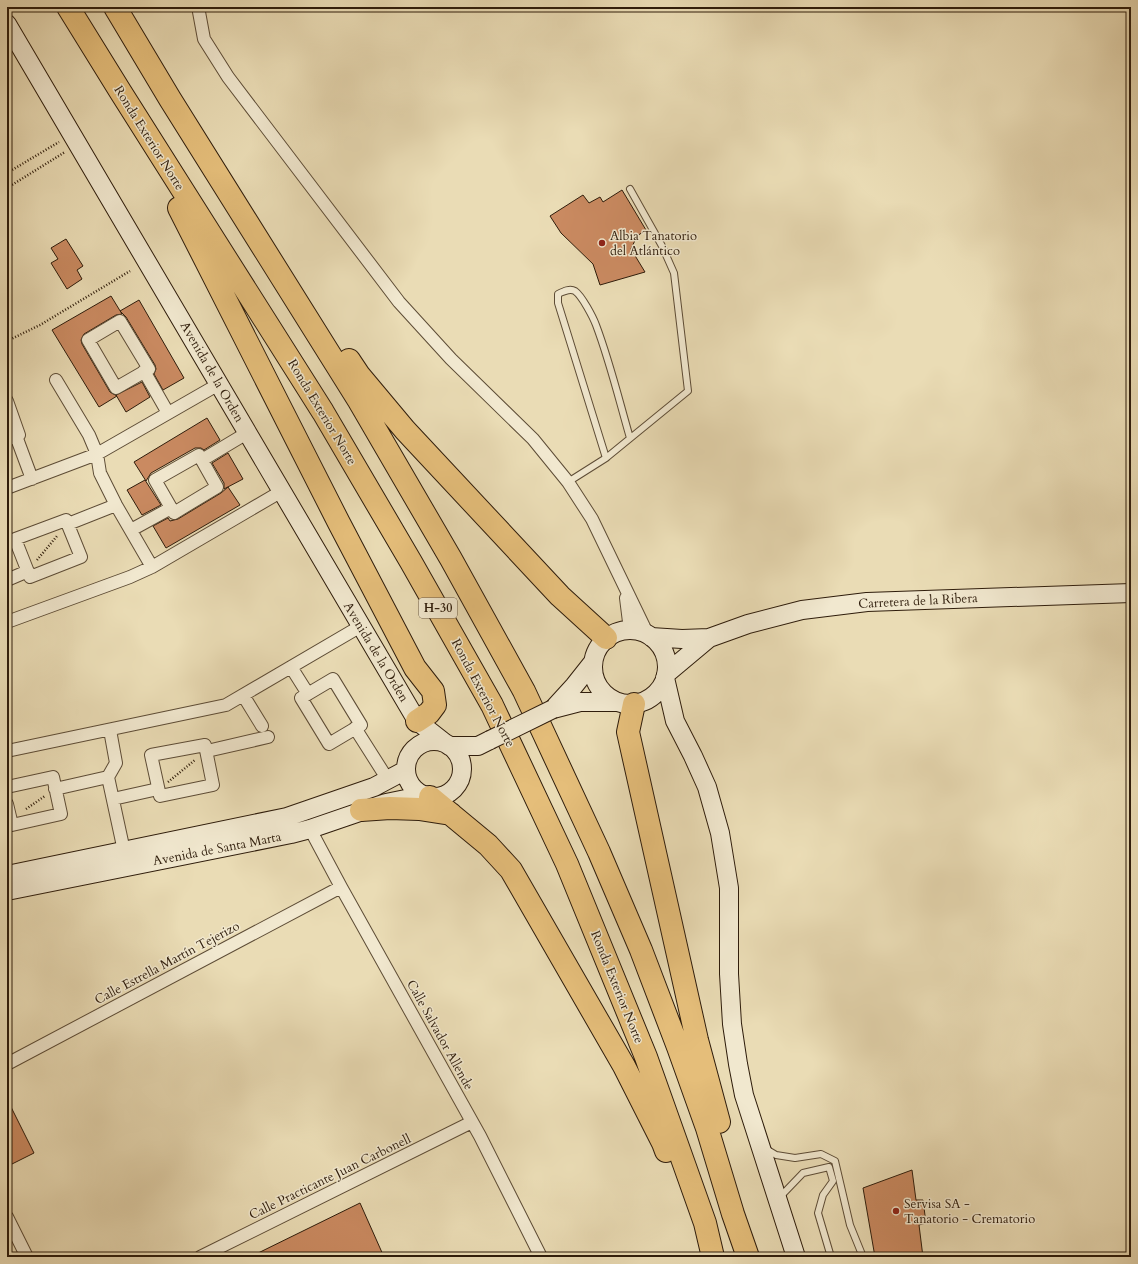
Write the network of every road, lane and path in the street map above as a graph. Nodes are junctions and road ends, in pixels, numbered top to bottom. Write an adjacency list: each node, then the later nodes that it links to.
1 (68, 7): 6 (highway, Ronda Exterior Norte / H-30)
2 (115, 7): 12 (highway, H-30)
3 (199, 12): 27 (street)
4 (7, 24): 5 (street, Avenida de la Orden)
5 (12, 42): 17 (street, Avenida de la Orden)
6 (120, 91): 52 (highway); 89 (highway, Ronda Exterior Norte / H-30)
7 (59, 142): 9 (path)
8 (65, 152): 10 (path)
9 (7, 173)
10 (7, 188)
11 (630, 189): 22 (lane)
12 (234, 200): 43 (highway); 90 (highway, H-30)
13 (130, 271): 14 (path)
14 (7, 341)
15 (144, 371): 15 (street); 19 (street)
16 (56, 380): 23 (street)
17 (219, 384): 19 (street); 20 (street, Avenida de la Orden)
18 (7, 401): 21 (street)
19 (168, 413): 23 (street)
20 (248, 433): 25 (street); 29 (street, Avenida de la Orden)
21 (11, 438): 26 (street)
22 (630, 438): 24 (lane); 24 (lane)
23 (97, 454): 26 (street); 30 (street)
24 (606, 458): 27 (lane)
25 (202, 460): 31 (street); 31 (street)
26 (32, 479): 28 (street)
27 (568, 482): 37 (street)
28 (7, 488)
29 (282, 491): 34 (street); 40 (street, Avenida de la Orden)
30 (116, 505): 32 (street); 33 (street)
31 (171, 508): 33 (street)
32 (68, 524): 35 (path); 35 (street); 35 (street)
33 (131, 530): 34 (street)
34 (152, 566): 39 (street)
35 (28, 571): 36 (street)
36 (7, 580)
37 (624, 586): 41 (street); 42 (street)
38 (1131, 593): 44 (street, Carretera de la Ribera)
39 (7, 622)
40 (361, 626): 46 (street); 52 (street, Avenida de la Orden)
41 (630, 630): 42 (street); 43 (street)
42 (650, 636): 44 (street); 47 (street)
43 (606, 638): 45 (street)
44 (709, 638): 47 (street)
45 (593, 662): 50 (street); 51 (street)
46 (291, 667): 48 (street); 49 (street)
47 (666, 676): 50 (street); 53 (street)
48 (308, 694): 55 (street); 55 (street)
49 (243, 695): 54 (street); 56 (street)
50 (633, 702): 51 (street); 53 (street); 91 (highway)
51 (553, 709): 58 (street, bridge)
52 (417, 721): 59 (street, Avenida de la Orden); 62 (street)
53 (675, 721): 82 (street)
54 (262, 726)
55 (356, 728): 65 (street)
56 (110, 730): 60 (street); 64 (street)
57 (268, 737): 61 (street)
58 (484, 743): 59 (street); 63 (street)
59 (447, 744): 62 (street); 63 (street)
60 (7, 751)
61 (206, 751): 68 (path); 68 (street); 68 (street)
62 (407, 764): 65 (street, Avenida de Santa Marta); 69 (street)
63 (462, 768): 69 (street)
64 (108, 777): 67 (street); 70 (street)
65 (388, 780): 76 (street, Avenida de Santa Marta)
66 (7, 788): 67 (street)
67 (56, 789): 74 (path); 74 (street)
68 (158, 789): 70 (street)
69 (428, 796): 72 (street, Avenida de Santa Marta); 73 (highway)
70 (113, 799): 76 (street)
71 (7, 804): 74 (street)
72 (361, 810): 73 (highway); 75 (street, Avenida de Santa Marta)
73 (451, 814): 88 (highway)
74 (9, 819)
75 (310, 830): 78 (street, Calle Salvador Allende); 79 (street, Avenida de Santa Marta)
76 (124, 851): 77 (street, Avenida de Santa Marta)
77 (7, 875)
78 (341, 887): 80 (street, Calle Estrella Martín Tejerizo); 81 (street, Calle Salvador Allende)
79 (7, 892)
80 (7, 1064)
81 (472, 1122): 86 (street, Calle Practicante Juan Carbonell); 87 (street, Calle Salvador Allende)
82 (761, 1147): 83 (street); 94 (lane)
83 (778, 1199): 92 (street); 93 (lane)
84 (7, 1217): 85 (street)
85 (27, 1257)
86 (200, 1257)
87 (541, 1257)
88 (704, 1257)
89 (713, 1257)
90 (748, 1257)
91 (754, 1257)
92 (796, 1257)
93 (831, 1257)
94 (863, 1257)

